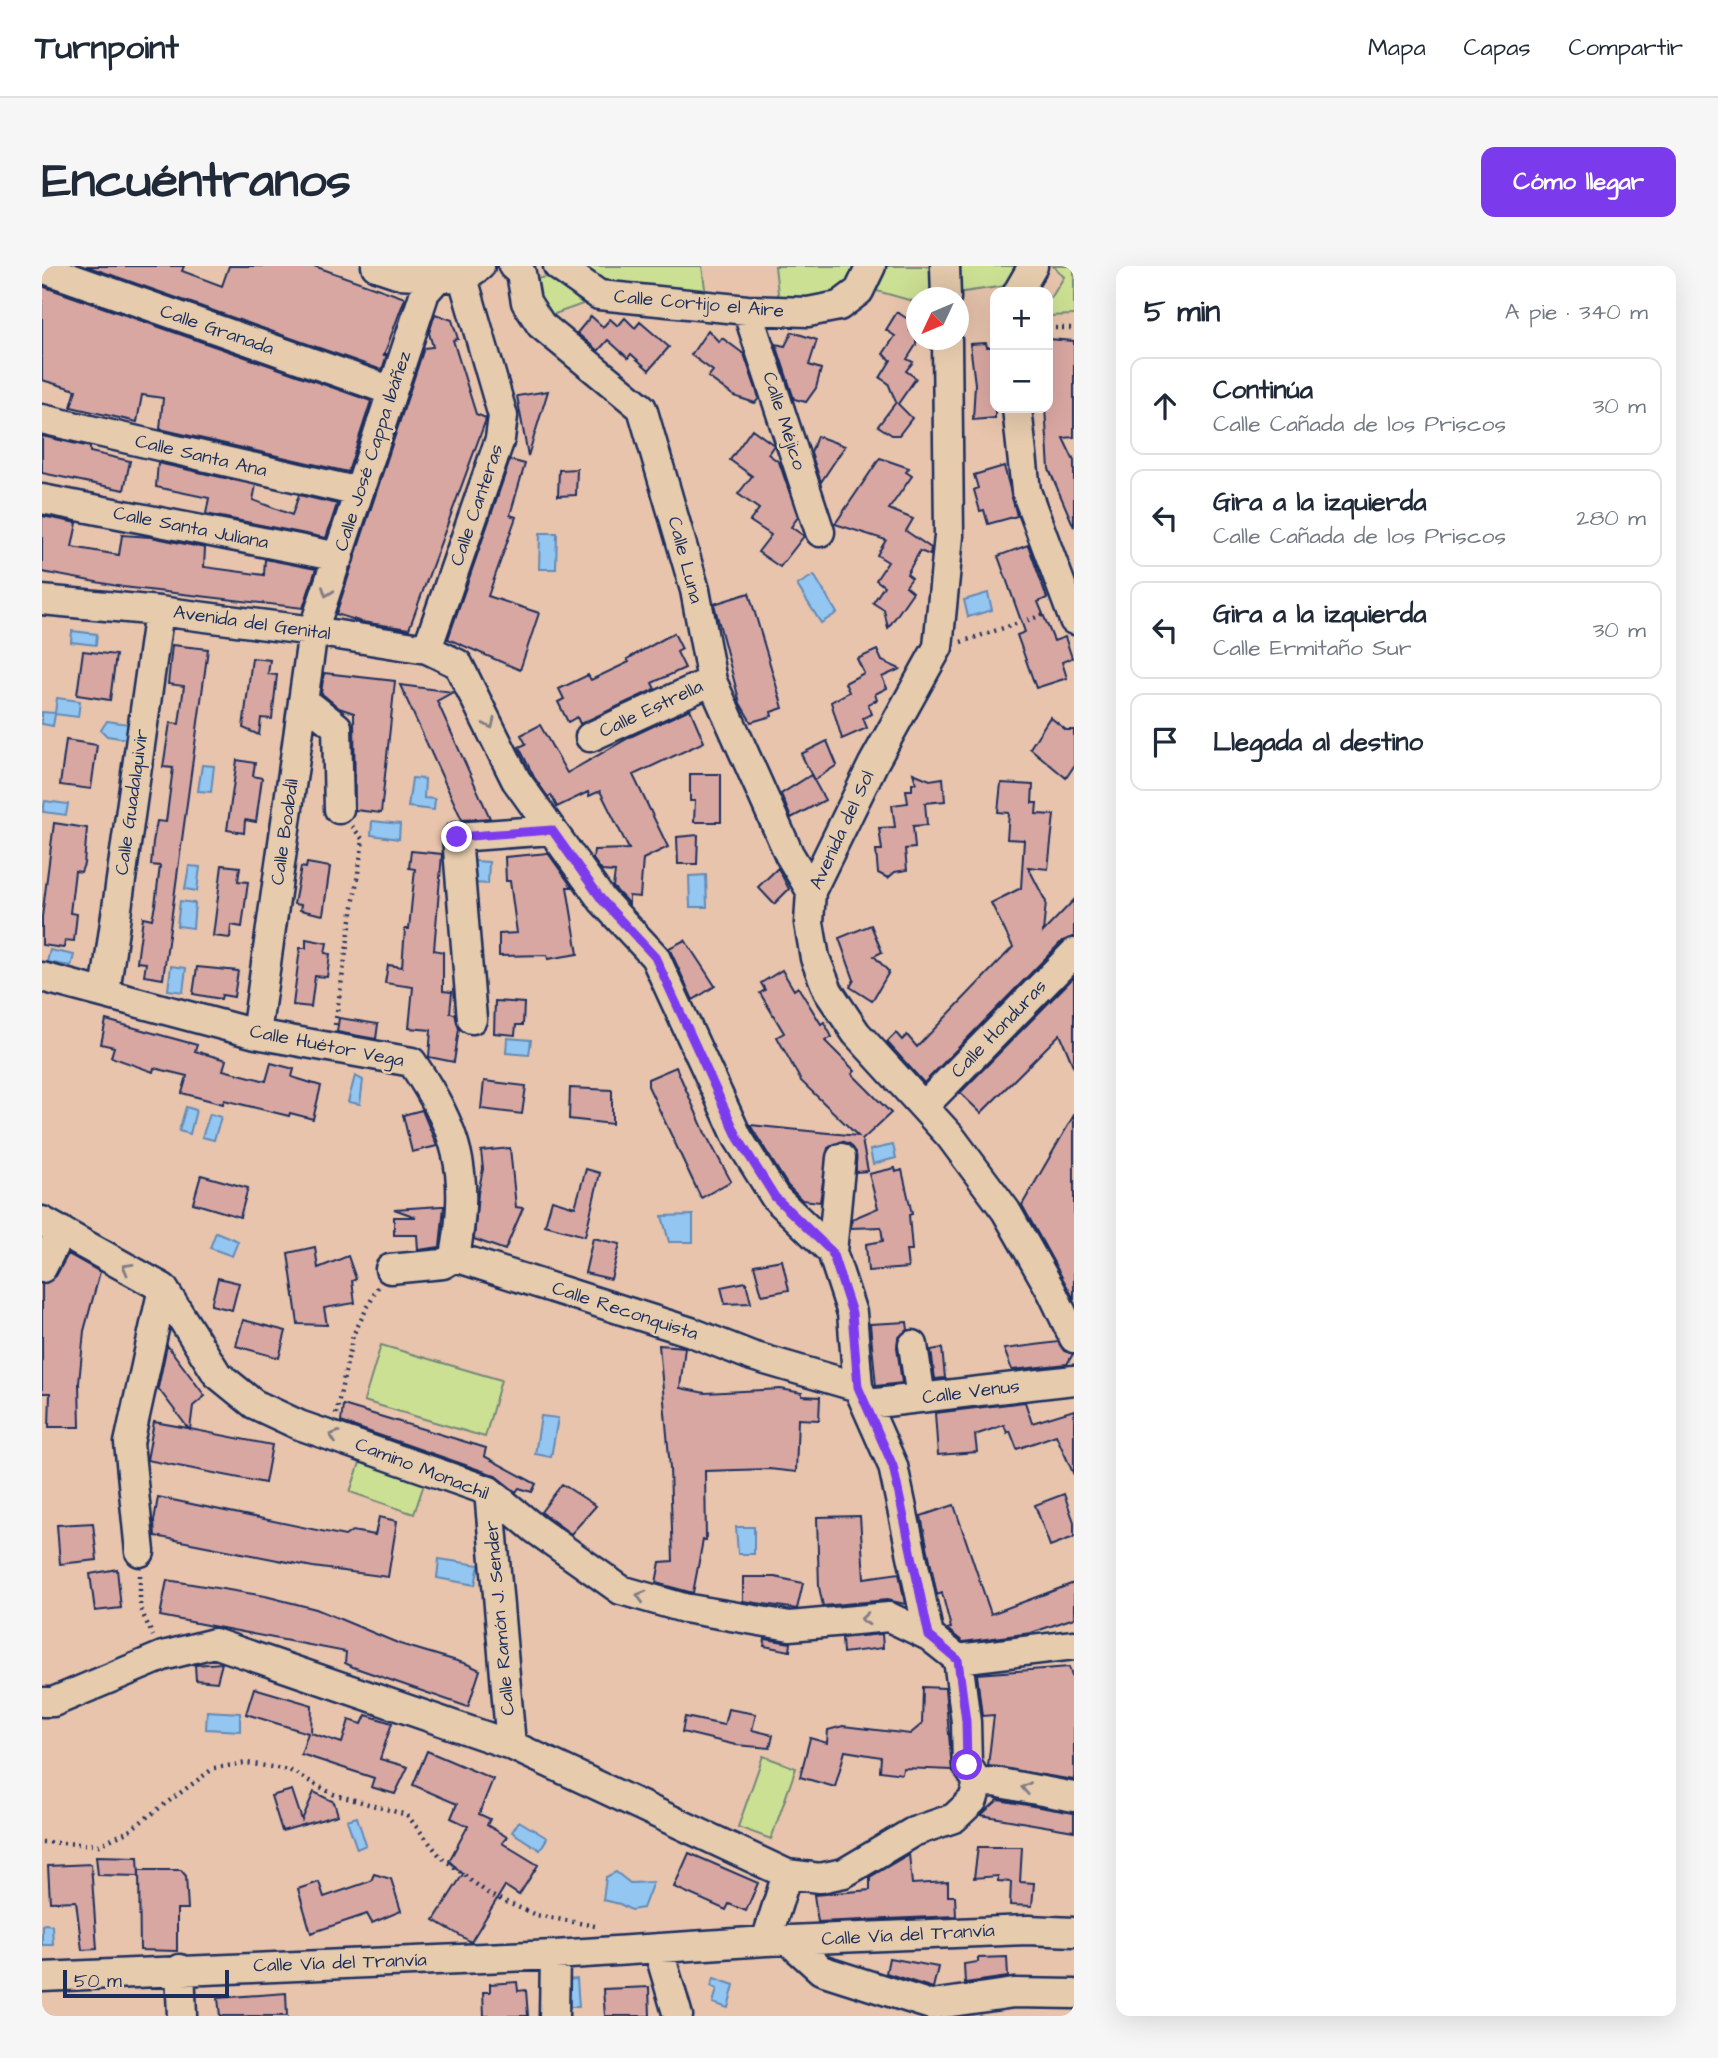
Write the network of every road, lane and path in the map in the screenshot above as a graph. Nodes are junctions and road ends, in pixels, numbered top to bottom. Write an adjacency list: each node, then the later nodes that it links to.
1 (513, 266): 28 (street, Calle Luna)
2 (558, 266): 11 (street, Calle Cortijo el Aire)
3 (871, 266): 11 (street, Calle Cortijo el Aire)
4 (945, 266): 9 (street)
5 (1033, 266): 10 (street)
6 (42, 268): 15 (street, Calle Granada)
7 (392, 269): 8 (street)
8 (461, 273): 15 (street, Calle José Cappa Ibáñez); 27 (street, Calle Canteras)
9 (946, 287)
10 (1020, 287)
11 (747, 310): 20 (street, Calle Méjico)
12 (1053, 328): 13 (path)
13 (1074, 328)
14 (947, 350): 26 (street, Avenida del Sol)
15 (392, 391): 18 (street, Calle José Cappa Ibáñez)
16 (1018, 413): 24 (street)
17 (42, 419): 18 (street, Calle Santa Ana)
18 (359, 492): 21 (street, Calle José Cappa Ibáñez)
19 (42, 499): 21 (street, Calle Santa Juliana)
20 (820, 532)
21 (339, 557): 25 (street, Calle José Cappa Ibáñez, one-way to 25)
22 (42, 600): 23 (street, Avenida del Genital)
23 (159, 611): 25 (street, Avenida del Genital); 36 (street, Calle Guadalquivir)
24 (1072, 613): 26 (path)
25 (313, 631): 27 (street, Avenida del Genital); 29 (street, Calle Boabdil)
26 (938, 647): 33 (street, Avenida del Sol)
27 (426, 649): 32 (street, Avenida del Genital, one-way to 32)
28 (712, 681): 30 (street, Calle Estrella); 33 (street, Calle Luna)
29 (303, 700): 31 (street); 38 (street, Calle Boabdil)
30 (590, 737)
31 (339, 809): 39 (path)
32 (552, 830): 37 (street); 43 (street)
33 (811, 891): 40 (street, Avenida del Sol)
34 (1074, 953): 40 (street, Calle Honduras)
35 (42, 977): 36 (street, Calle Huétor Vega)
36 (105, 993): 38 (street, Calle Huétor Vega)
37 (472, 1019)
38 (257, 1034): 39 (street, Calle Huétor Vega)
39 (332, 1047): 44 (street, Calle Huétor Vega)
40 (924, 1106): 48 (street, Avenida del Sol)
41 (841, 1158): 43 (street)
42 (52, 1226): 45 (street); 47 (street, Camino Monachil, one-way to 42)
43 (832, 1252): 51 (street)
44 (455, 1257): 46 (street); 51 (street, Calle Reconquista)
45 (42, 1268)
46 (390, 1269): 53 (path)
47 (163, 1288): 53 (street, Camino Monachil); 55 (street)
48 (1074, 1338)
49 (913, 1345): 52 (street)
50 (1074, 1380): 52 (street, Calle Venus)
51 (863, 1396): 52 (street, Calle Venus); 56 (street)
52 (921, 1398)
53 (331, 1435): 54 (street, Camino Monachil, one-way to 53)
54 (489, 1491): 56 (street, Camino Monachil, one-way to 54); 61 (street, Calle Ramón J. Sender)
55 (140, 1552): 58 (path)
56 (929, 1636): 59 (street, Camino Monachil)
57 (1074, 1644): 59 (street)
58 (163, 1656): 60 (street); 61 (street)
59 (958, 1660): 62 (street)
60 (42, 1702)
61 (511, 1745): 65 (street)
62 (978, 1783): 63 (street, one-way to 62); 65 (street)
63 (1074, 1797)
64 (42, 1842): 66 (path)
65 (787, 1874): 68 (street)
66 (599, 1927)
67 (1074, 1932): 68 (street, Calle Vía del Tranvía)
68 (778, 1941): 69 (street, Calle Vía del Tranvía); 73 (street)
69 (658, 1948): 70 (street, Calle Vía del Tranvía); 76 (street)
70 (555, 1955): 71 (street, Calle Vía del Tranvía); 75 (street)
71 (180, 1969): 72 (street, Calle Vía del Tranvía); 74 (street)
72 (42, 1977)
73 (1074, 1994)
74 (182, 2016)
75 (554, 2016)
76 (678, 2016)

